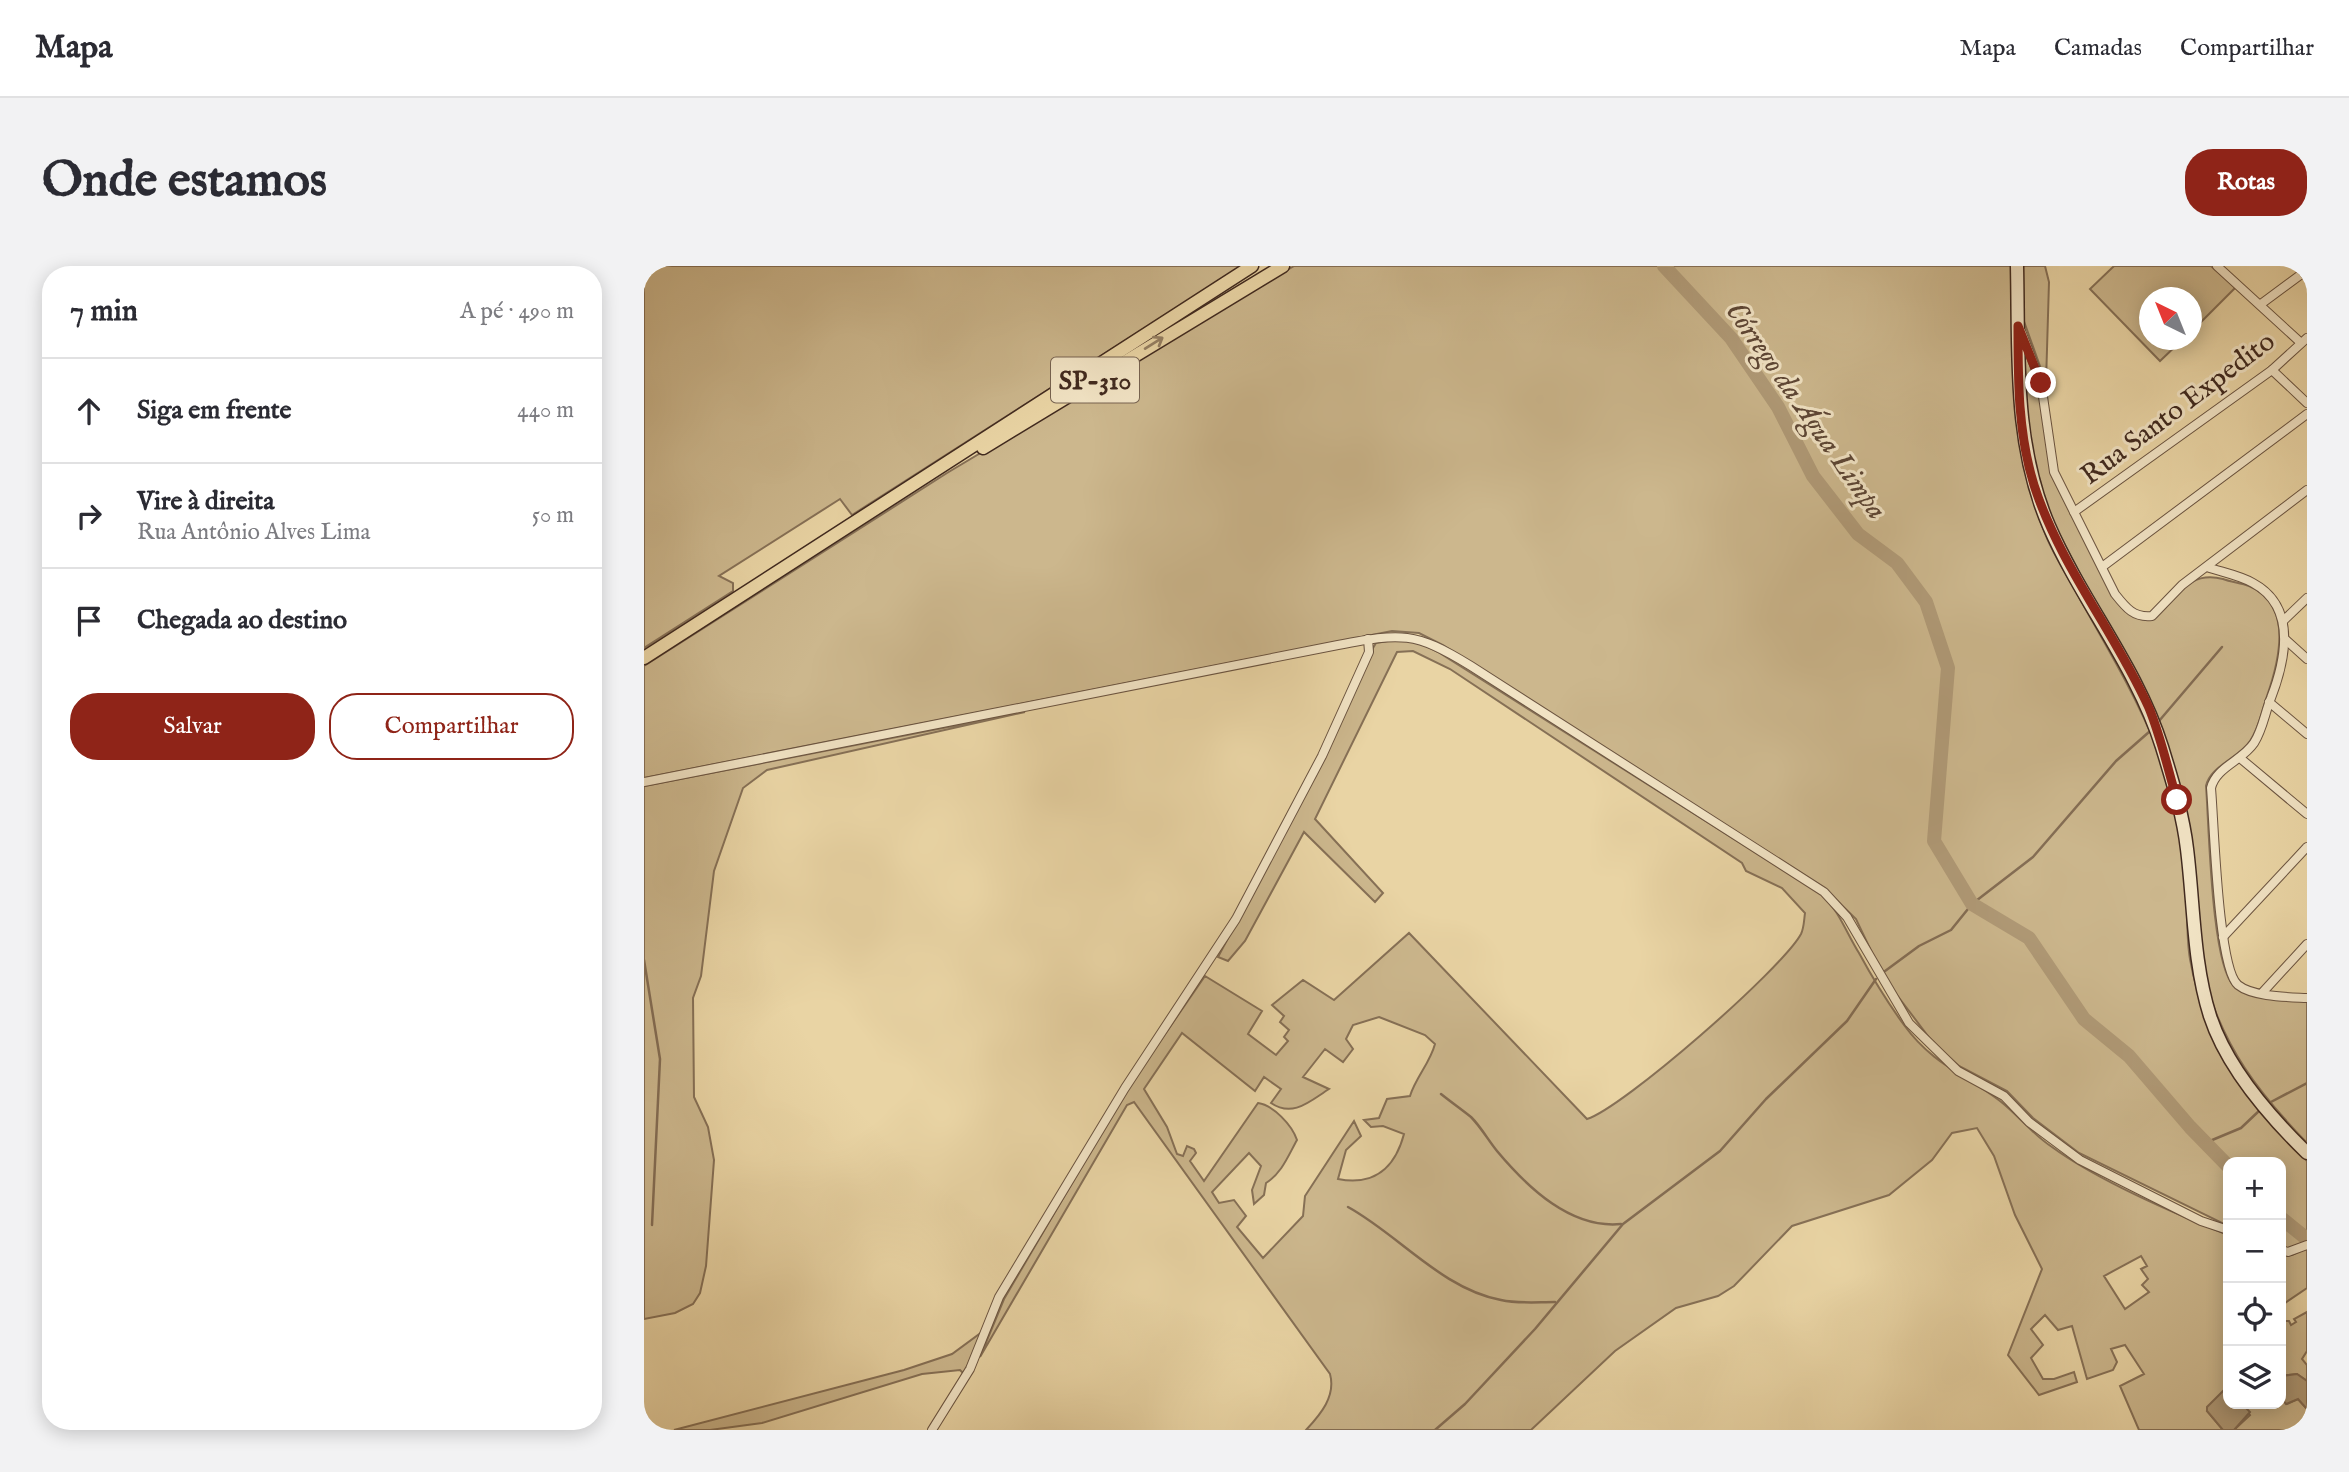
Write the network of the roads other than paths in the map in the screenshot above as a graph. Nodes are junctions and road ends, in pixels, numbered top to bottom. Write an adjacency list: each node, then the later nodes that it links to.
1 (1252, 266): 12 (main road, SP-310)
2 (1283, 266): 12 (main road, SP-310, one-way to 2)
3 (2017, 266): 7 (main road)
4 (2222, 267): 6 (street)
5 (2307, 270): 6 (street)
6 (2261, 304): 8 (street)
7 (2018, 326): 14 (street); 33 (main road)
8 (2304, 340): 9 (street, Rua Santo Expedito)
9 (2272, 370): 10 (street); 14 (street, Rua Santo Expedito)
10 (2307, 403)
11 (2307, 414): 15 (street)
12 (905, 490): 21 (main road, SP-310)
13 (2307, 490): 16 (street)
14 (2074, 512): 15 (street)
15 (2102, 567): 16 (street)
16 (2207, 567): 18 (street)
17 (2307, 598): 18 (street)
18 (2283, 621): 20 (street)
19 (1368, 639): 26 (street); 34 (street); 37 (street)
20 (2286, 640): 22 (street); 23 (street)
21 (644, 658)
22 (2307, 659)
23 (2269, 702): 24 (street); 25 (street)
24 (2307, 734)
25 (2240, 758): 27 (street); 29 (street)
26 (644, 782)
27 (2307, 814)
28 (2307, 847): 29 (street)
29 (2223, 937): 31 (street)
30 (2307, 944): 31 (street)
31 (2262, 992): 32 (street)
32 (2307, 998)
33 (2307, 1153)
34 (2223, 1228)
35 (2307, 1245): 36 (street)
36 (2286, 1251)
37 (932, 1430)

